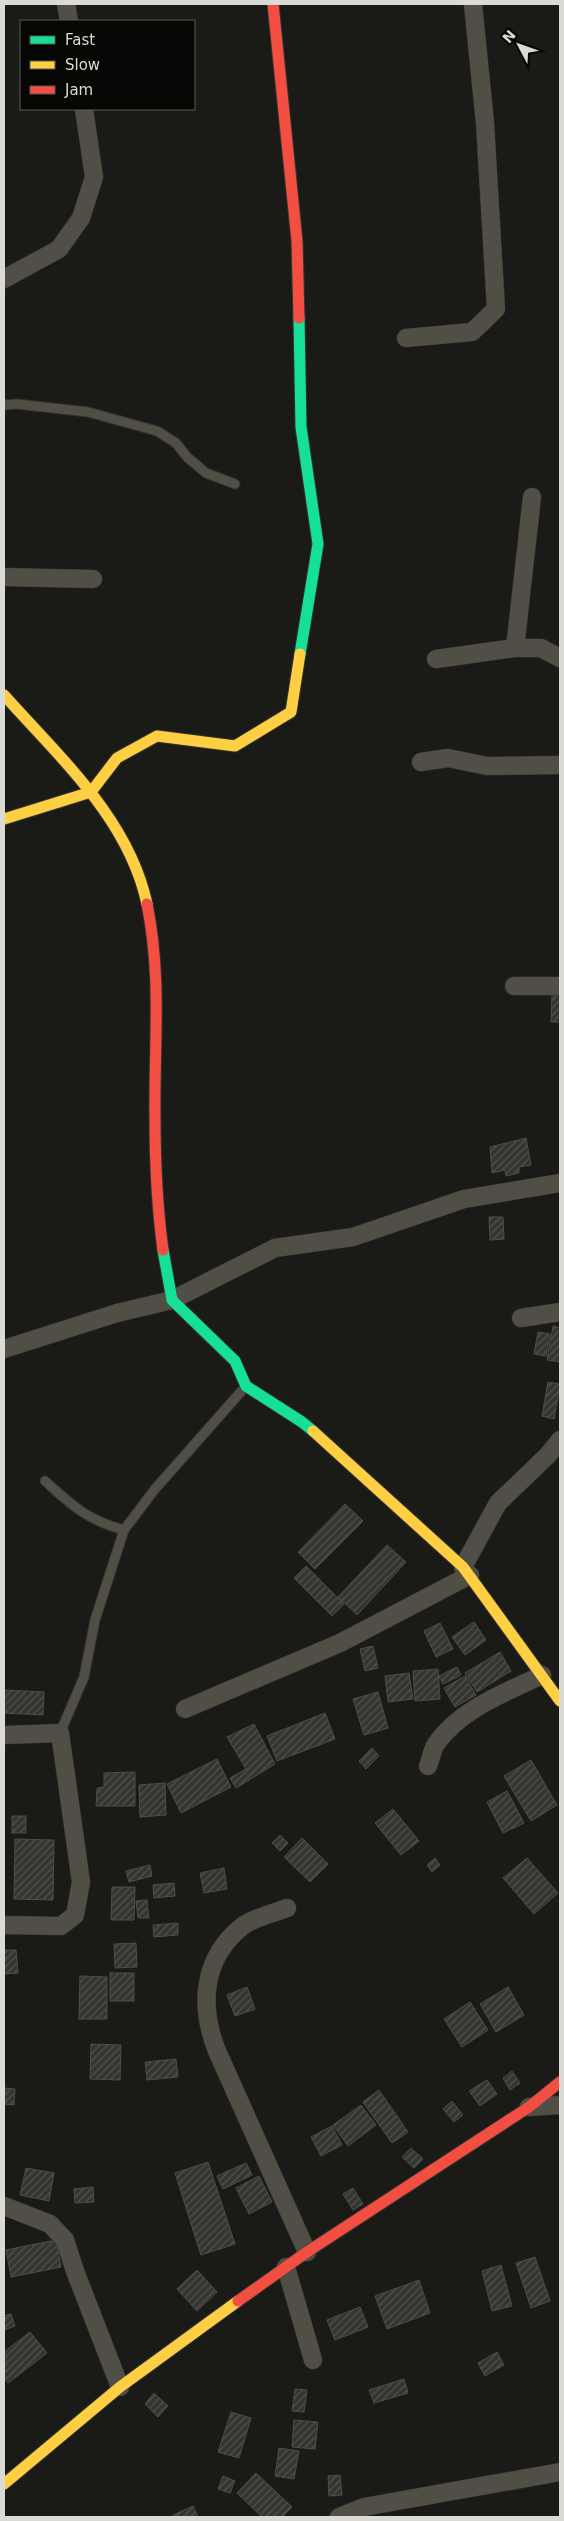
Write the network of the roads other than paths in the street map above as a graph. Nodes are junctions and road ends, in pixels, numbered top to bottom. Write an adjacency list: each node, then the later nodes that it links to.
1 (66, 4): 4 (street)
2 (272, 4): 19 (street)
3 (473, 4): 7 (street)
4 (69, 20)
5 (84, 110): 6 (street)
6 (4, 279)
7 (406, 338)
8 (4, 405): 9 (lane)
9 (235, 484)
10 (532, 497): 13 (street)
11 (4, 577): 12 (street)
12 (93, 579)
13 (515, 648): 14 (street); 15 (street)
14 (560, 658)
15 (436, 659)
16 (4, 695): 19 (street)
17 (421, 762): 18 (street)
18 (560, 765)
19 (91, 792): 20 (street); 24 (street)
20 (4, 818)
21 (514, 986): 22 (street)
22 (560, 986)
23 (560, 1183): 24 (street)
24 (172, 1300): 27 (street); 28 (street)
25 (560, 1312): 26 (street)
26 (521, 1318)
27 (4, 1349)
28 (246, 1386): 31 (lane); 32 (street)
29 (560, 1440): 32 (street)
30 (45, 1481): 31 (lane)
31 (124, 1530): 36 (lane)
32 (466, 1571): 33 (street); 35 (street)
33 (542, 1675): 34 (street); 38 (street)
34 (560, 1701)
35 (185, 1709)
36 (60, 1733): 37 (street); 40 (street)
37 (4, 1735)
38 (428, 1766)
39 (287, 1908): 45 (street)
40 (4, 1925)
41 (560, 2082): 43 (street)
42 (560, 2104): 43 (street)
43 (529, 2107): 45 (street)
44 (4, 2206): 48 (street)
45 (307, 2252): 46 (street)
46 (286, 2267): 47 (street); 48 (street)
47 (313, 2360)
48 (120, 2387): 50 (street)
49 (560, 2472): 51 (street)
50 (4, 2484)
51 (339, 2517)

